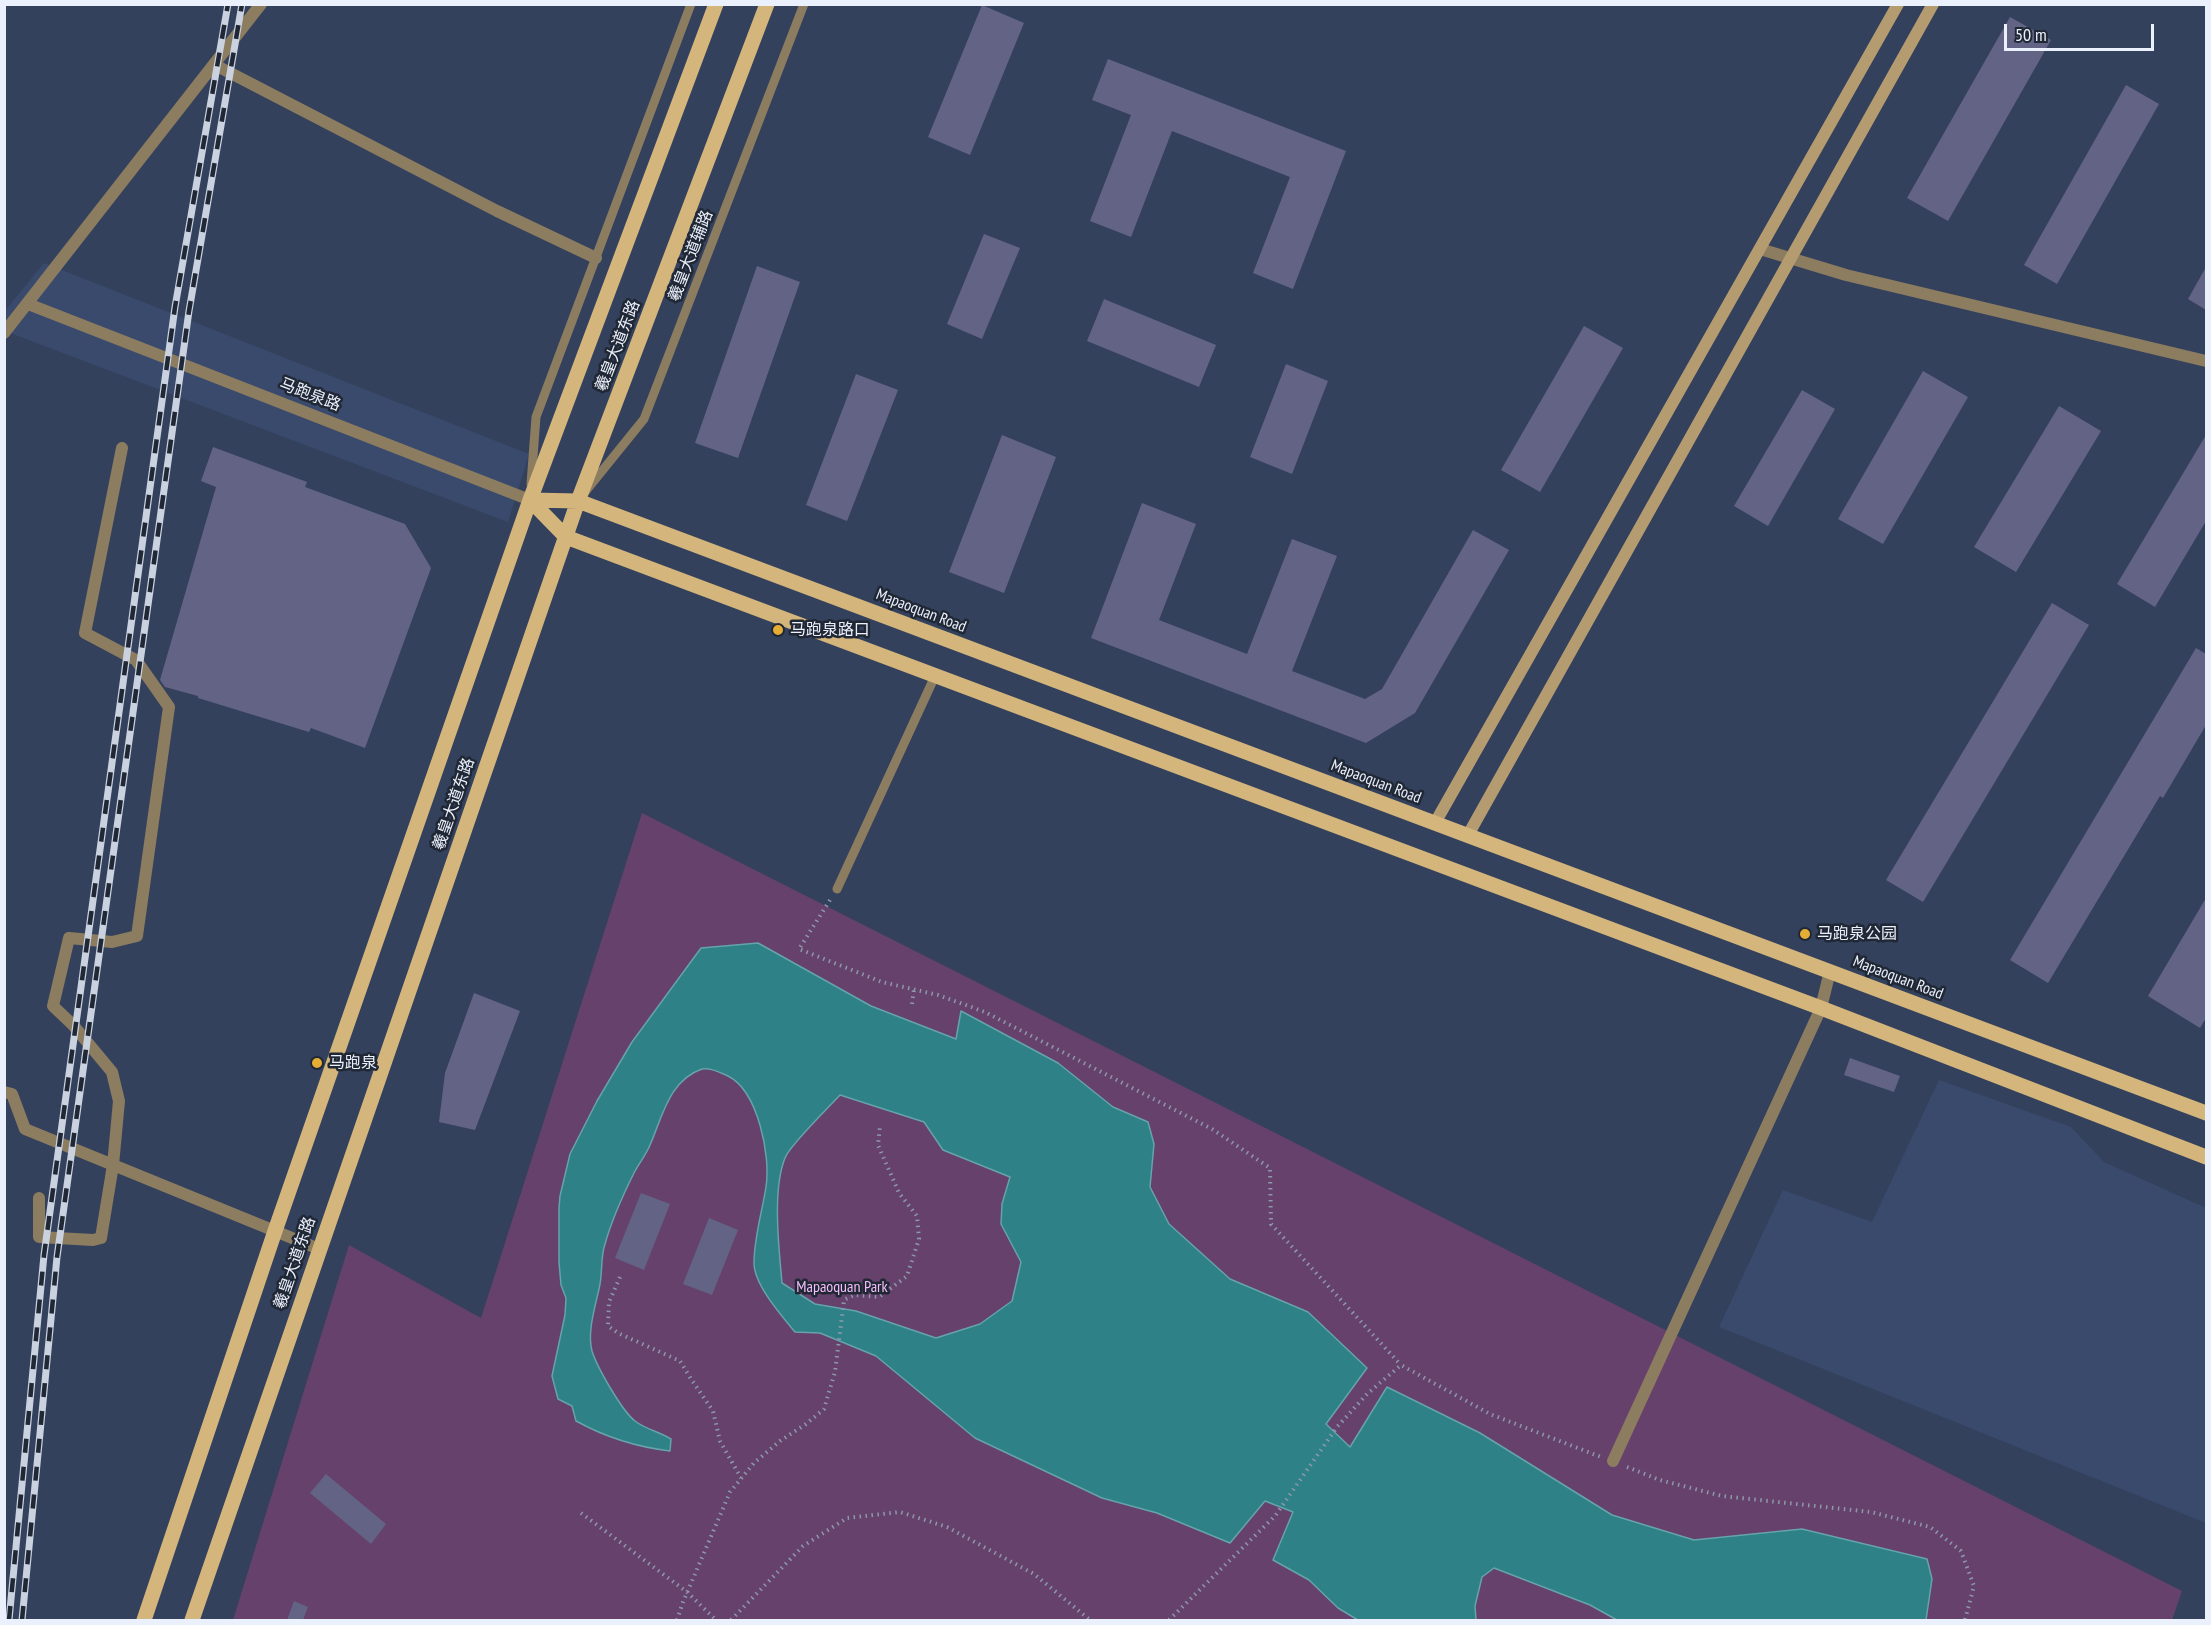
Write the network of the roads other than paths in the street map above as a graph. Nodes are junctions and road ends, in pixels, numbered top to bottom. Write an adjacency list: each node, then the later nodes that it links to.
1 (261, 4): 8 (street)
2 (691, 4): 10 (lane)
3 (716, 4): 16 (main road, 羲皇大道东路)
4 (767, 4): 17 (main road, 羲皇大道东路)
5 (804, 4): 17 (lane, 羲皇大道辅路)
6 (1898, 4): 9 (street)
7 (1933, 4): 11 (street)
8 (215, 64): 10 (street); 12 (street)
9 (1760, 249): 11 (street); 20 (street)
10 (596, 258): 16 (lane)
11 (1791, 258): 14 (street); 21 (street)
12 (28, 304): 13 (street); 16 (street, 马跑泉路)
13 (4, 333)
14 (2206, 361)
15 (122, 448): 28 (street)
16 (530, 500): 17 (main road, Mapaoquan Road); 18 (main road, 马跑泉路); 30 (main road, 羲皇大道东路)
17 (578, 501): 18 (main road, 羲皇大道东路); 20 (main road, Mapaoquan Road)
18 (566, 537): 19 (main road); 31 (main road, 羲皇大道东路)
19 (935, 676): 22 (lane); 24 (main road)
20 (1435, 823): 21 (main road, Mapaoquan Road)
21 (1468, 836): 23 (main road, Mapaoquan Road)
22 (837, 889)
23 (1830, 971): 24 (street); 26 (main road, Mapaoquan Road)
24 (1821, 1008): 27 (main road); 32 (street)
25 (4, 1092): 28 (street)
26 (2206, 1113)
27 (2206, 1157)
28 (113, 1165): 29 (street); 30 (street)
29 (39, 1198)
30 (275, 1231): 31 (street); 33 (main road, 羲皇大道东路)
31 (319, 1249): 34 (main road, 羲皇大道东路)
32 (1613, 1461)
33 (144, 1620)
34 (192, 1620)

